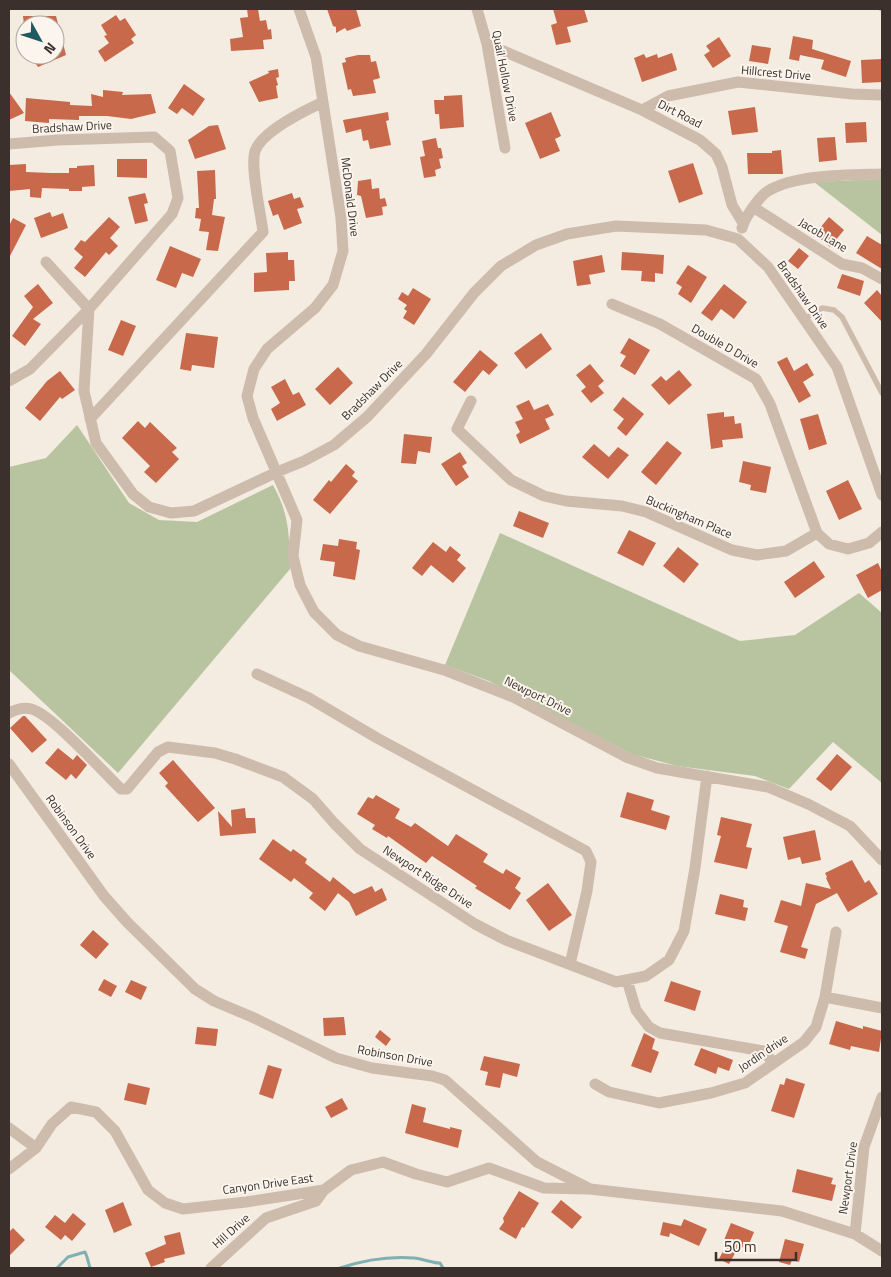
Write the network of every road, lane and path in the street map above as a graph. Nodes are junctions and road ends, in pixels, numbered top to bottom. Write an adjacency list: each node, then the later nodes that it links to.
1 (299, 9): 5 (street, McDonald Drive)
2 (477, 9): 3 (street, Quail Hollow Drive)
3 (487, 44): 6 (street, Dirt Road); 8 (street, Quail Hollow Drive)
4 (882, 95): 6 (street, Hillcrest Drive)
5 (323, 102): 21 (street); 22 (street, McDonald Drive)
6 (642, 110): 11 (street, Dirt Road)
7 (9, 144): 16 (street, Bradshaw Drive)
8 (505, 148)
9 (882, 174): 10 (street)
10 (753, 207): 11 (street); 14 (street, Jacob Lane)
11 (743, 223): 12 (street)
12 (738, 239): 17 (street, Bradshaw Drive); 22 (street, Bradshaw Drive)
13 (46, 262): 16 (street)
14 (882, 279)
15 (612, 304): 25 (street, Double D Drive)
16 (89, 308): 18 (street); 21 (street, Bradshaw Drive)
17 (804, 320): 19 (lane); 23 (street, Bradshaw Drive)
18 (9, 381)
19 (882, 393)
20 (471, 401): 25 (street, Buckingham Place)
21 (90, 419): 22 (street, Bradshaw Drive)
22 (277, 472): 29 (street, Newport Drive)
23 (882, 495)
24 (882, 532): 25 (street)
25 (817, 533)
26 (257, 674): 32 (street)
27 (9, 713): 32 (street, Newport Ridge Drive)
28 (9, 764): 42 (street, Robinson Drive)
29 (707, 776): 30 (street, Newport Drive); 33 (street, Newport Ridge Drive)
30 (882, 860)
31 (836, 932): 34 (street, Jordin drive)
32 (570, 964): 33 (street, Newport Ridge Drive)
33 (627, 980): 36 (street)
34 (825, 997): 35 (street); 36 (street, Jordin drive)
35 (882, 1008)
36 (774, 1063): 37 (street, Jordin drive)
37 (595, 1084)
38 (882, 1097): 44 (street, Newport Drive)
39 (9, 1128): 40 (street)
40 (36, 1148): 41 (street, Canyon Drive East); 43 (street, Canyon Drive East)
41 (9, 1169)
42 (590, 1189): 43 (street, Canyon Drive East); 44 (street, Robinson Drive)
43 (324, 1190): 46 (street, Hill Drive)
44 (854, 1234): 45 (street, Robinson Drive)
45 (882, 1252)
46 (211, 1268)

